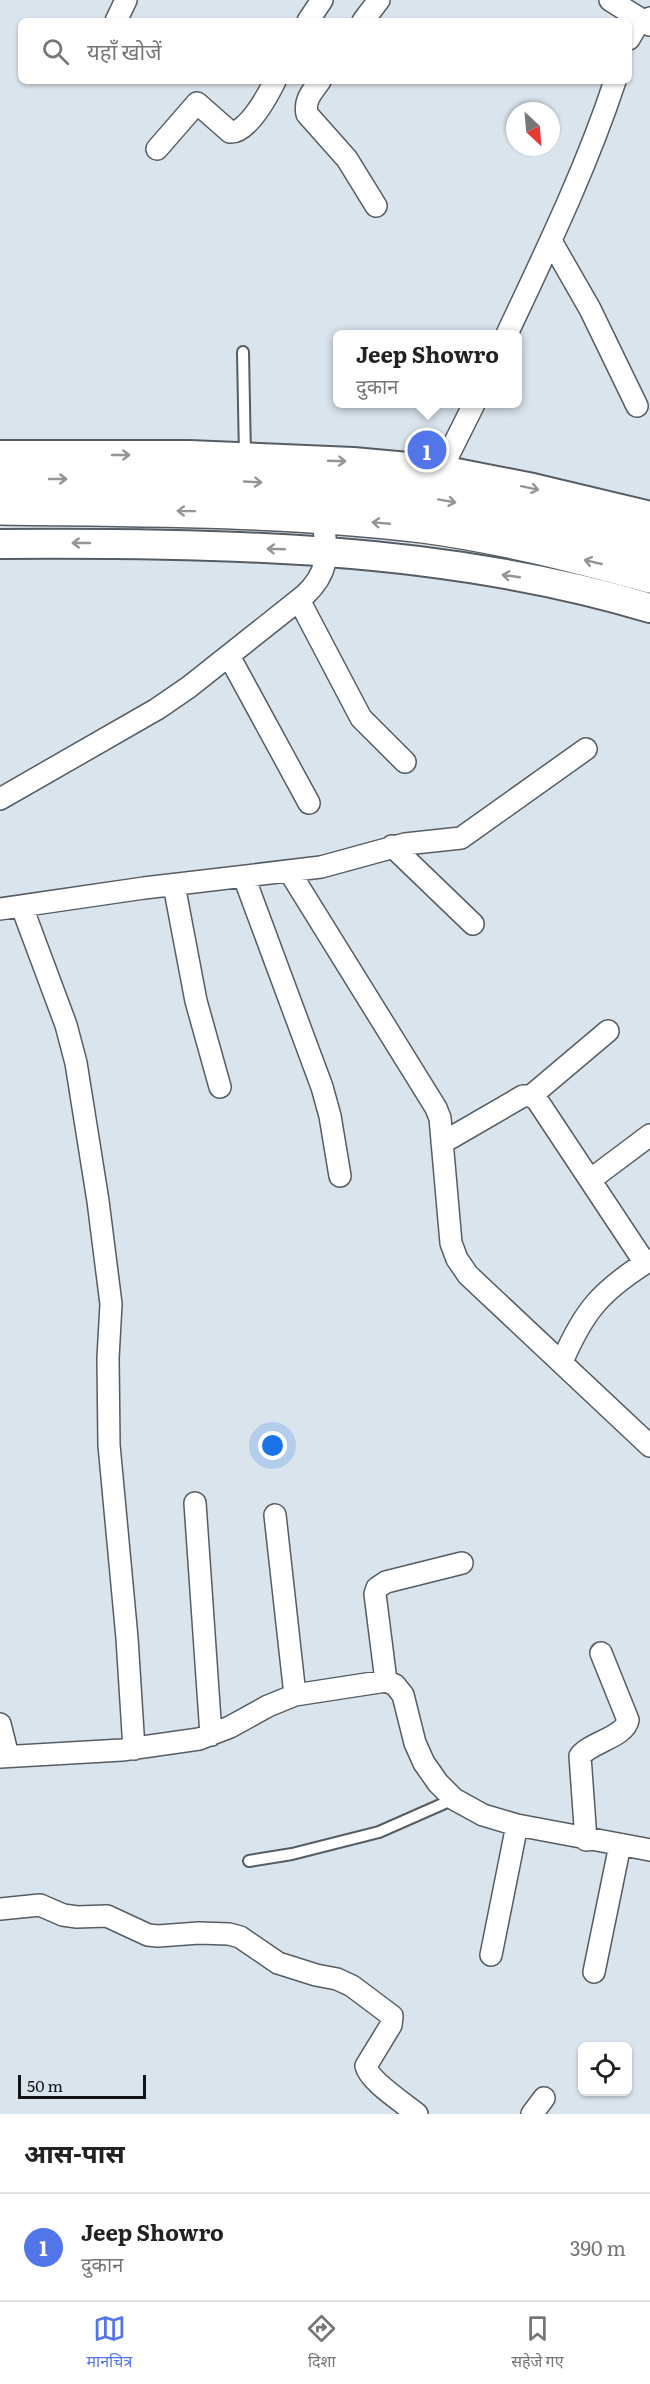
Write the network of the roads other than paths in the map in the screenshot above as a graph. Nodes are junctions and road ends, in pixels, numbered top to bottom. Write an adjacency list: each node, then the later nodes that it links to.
1 (126, 0): 5 (street)
2 (322, 0): 6 (street)
3 (379, 0): 7 (street)
4 (610, 0): 8 (street)
5 (117, 18)
6 (310, 18)
7 (365, 18)
8 (648, 21): 9 (street)
9 (632, 34)
10 (273, 84): 13 (street)
11 (318, 84): 14 (street)
12 (614, 84): 15 (street)
13 (157, 148)
14 (376, 206)
15 (551, 241): 16 (street); 18 (street)
16 (509, 330)
17 (243, 352): 21 (lane)
18 (637, 406)
19 (472, 408): 22 (street)
20 (0, 455): 21 (street, one-way to 21)
21 (245, 458): 22 (street, one-way to 22)
22 (441, 470): 26 (street, one-way to 26)
23 (0, 479): 24 (highway, one-way to 24)
24 (113, 494): 25 (highway); 27 (highway, one-way to 24); 29 (highway, one-way to 29)
25 (0, 508)
26 (650, 516)
27 (323, 517): 30 (street); 31 (highway, one-way to 27)
28 (0, 544): 30 (street, one-way to 28)
29 (650, 545)
30 (326, 551): 32 (street); 33 (street, one-way to 30)
31 (650, 576)
32 (299, 600): 34 (street); 36 (street)
33 (650, 608)
34 (229, 656): 37 (street); 38 (street)
35 (586, 749): 39 (street)
36 (405, 762)
37 (0, 799)
38 (309, 803)
39 (392, 846): 40 (street); 45 (street)
40 (289, 871): 41 (street); 50 (street)
41 (244, 877): 42 (street); 51 (street)
42 (174, 885): 43 (street); 47 (street)
43 (22, 907): 44 (street); 64 (street)
44 (0, 909)
45 (473, 924)
46 (608, 1031): 48 (street)
47 (220, 1087)
48 (531, 1096): 50 (street); 52 (street)
49 (650, 1135): 52 (street)
50 (442, 1143): 54 (street)
51 (340, 1176)
52 (590, 1180): 53 (street)
53 (648, 1262): 54 (street)
54 (562, 1362): 55 (street)
55 (650, 1446)
56 (195, 1503): 63 (street)
57 (275, 1515): 61 (street)
58 (462, 1563): 60 (street)
59 (601, 1653): 68 (street)
60 (386, 1681): 61 (street); 66 (street)
61 (295, 1695): 63 (street)
62 (0, 1724): 65 (street)
63 (211, 1735): 64 (street)
64 (134, 1749): 65 (street)
65 (4, 1756)
66 (454, 1799): 67 (street); 71 (lane)
67 (517, 1826): 68 (street); 73 (street)
68 (586, 1840): 69 (street)
69 (620, 1845): 70 (street); 74 (street)
70 (650, 1850)
71 (249, 1861)
72 (0, 1909): 75 (street)
73 (491, 1955)
74 (594, 1972)
75 (417, 2114)

